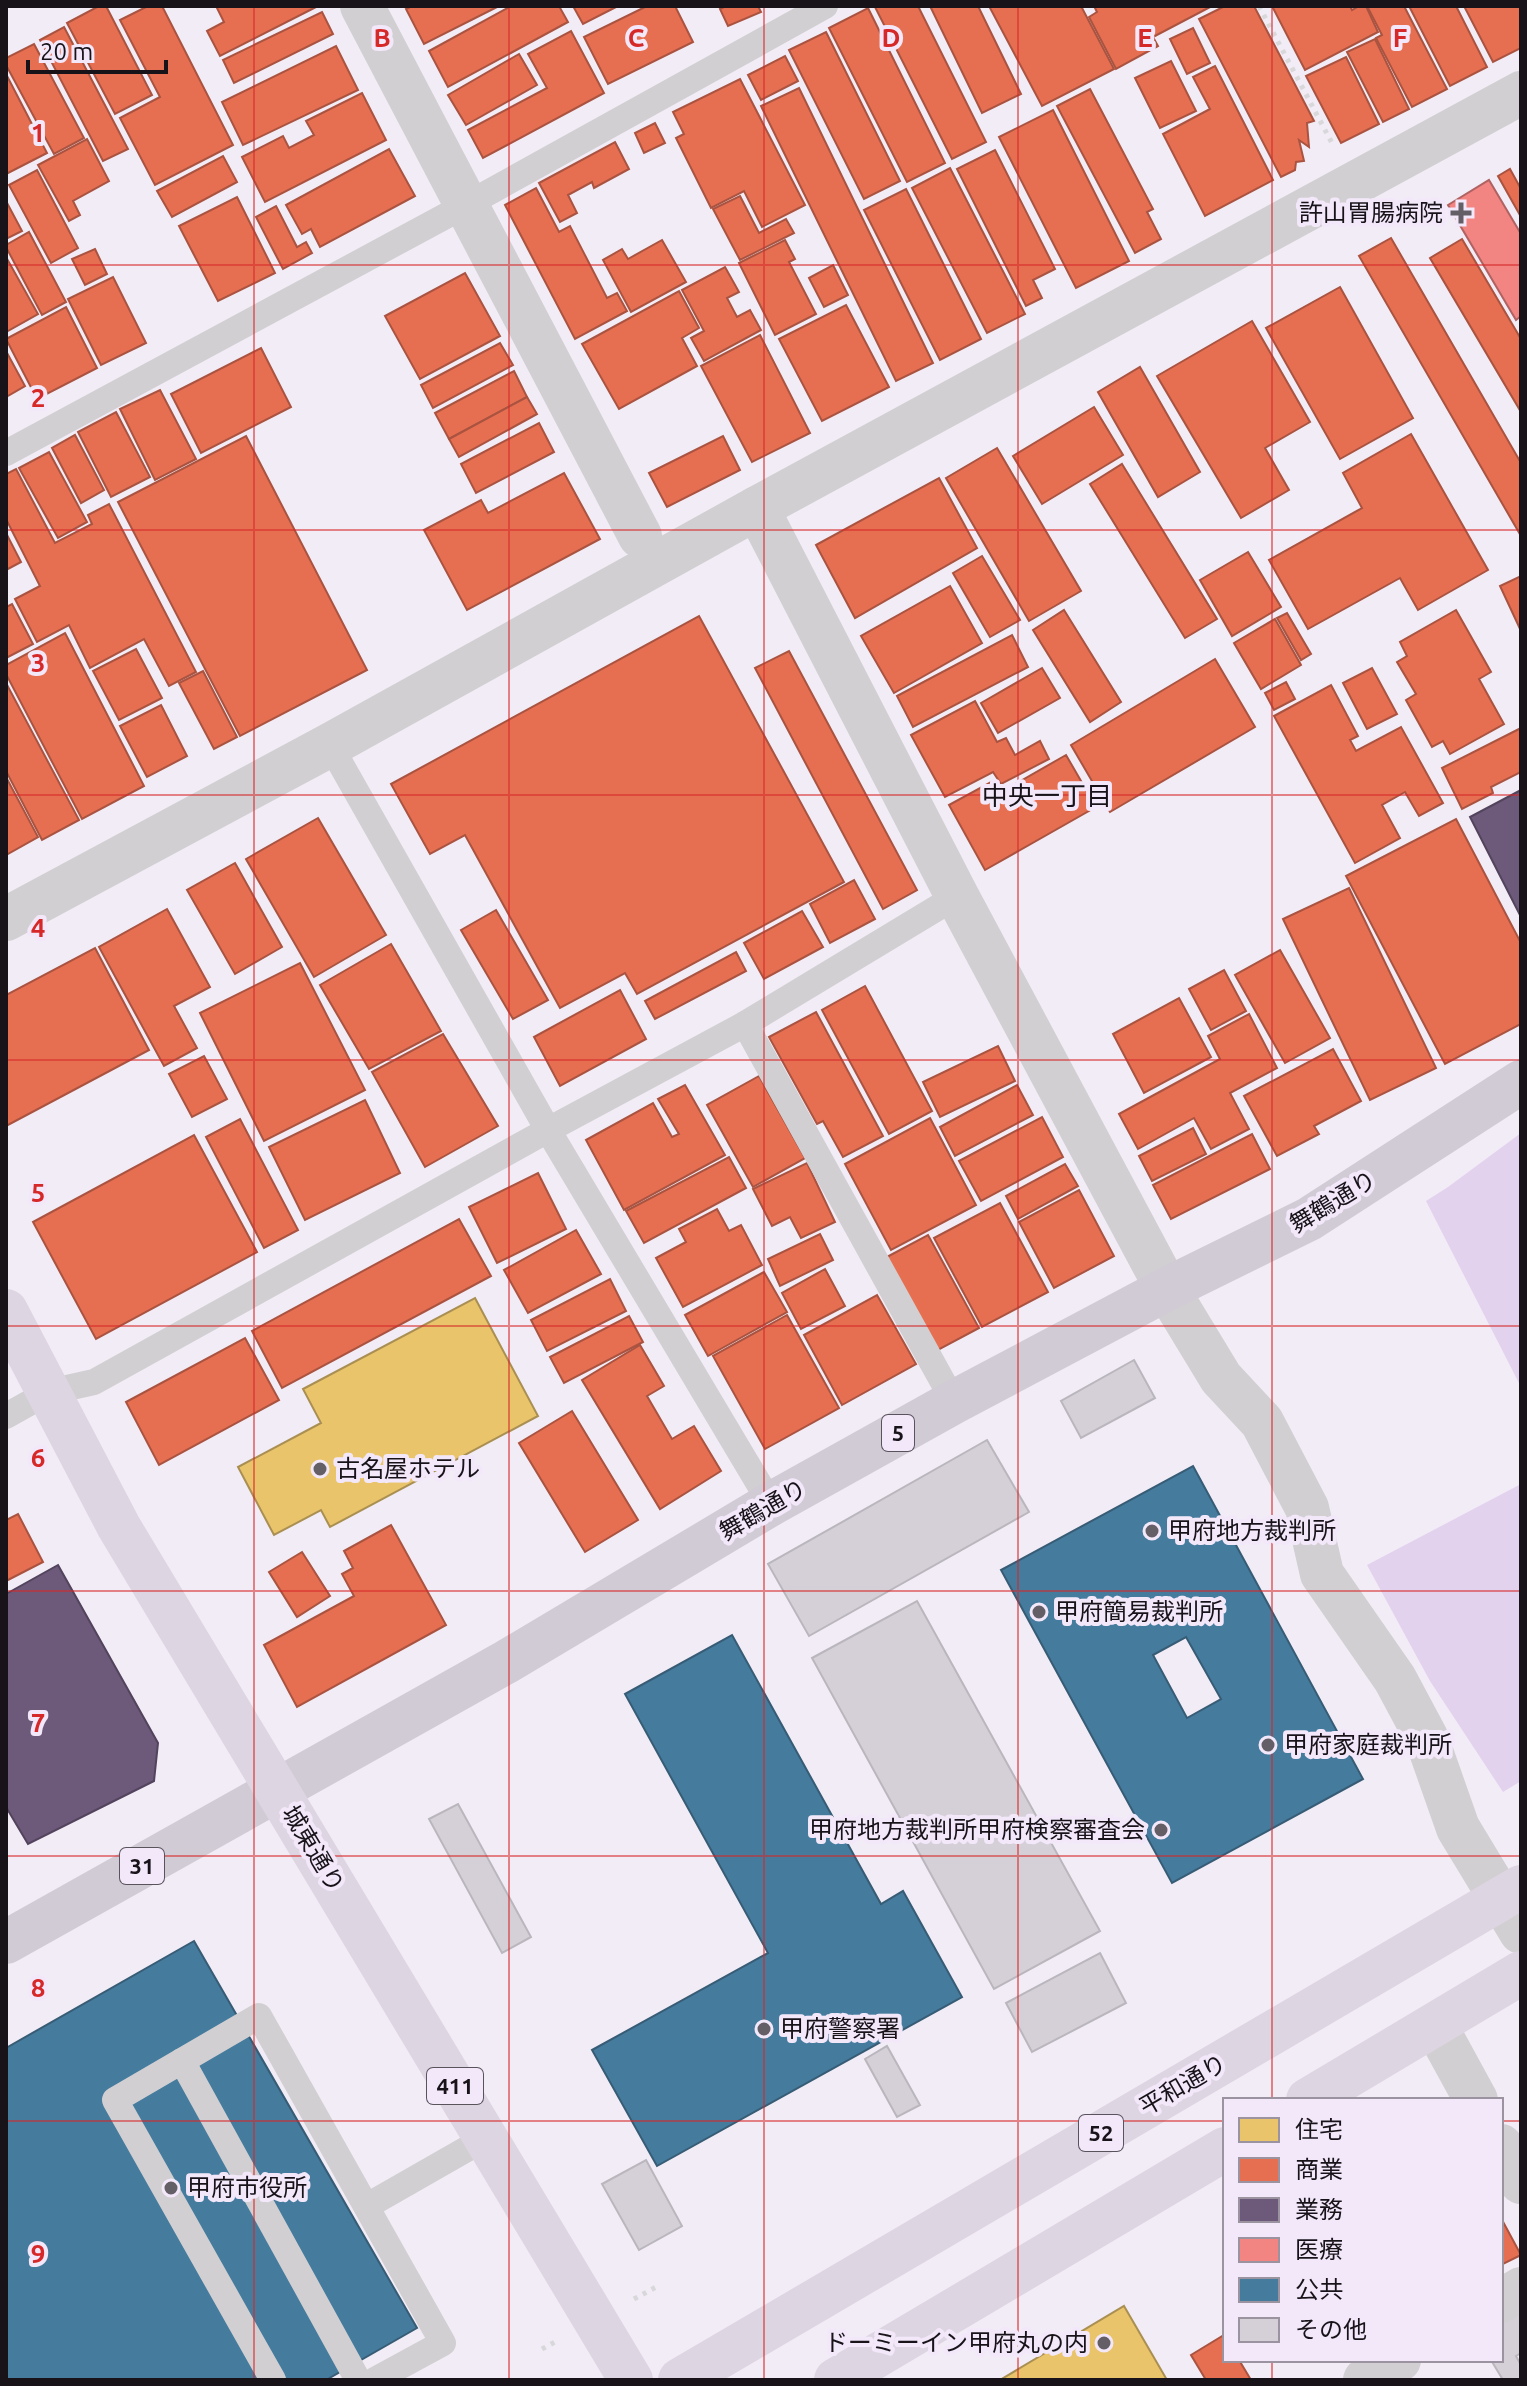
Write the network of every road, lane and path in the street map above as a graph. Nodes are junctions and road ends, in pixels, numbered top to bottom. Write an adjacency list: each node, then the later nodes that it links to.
1 (362, 6): 6 (street)
2 (825, 6): 6 (lane)
3 (1259, 6): 5 (path)
4 (1521, 93): 8 (street)
5 (1336, 151)
6 (466, 205): 7 (lane); 9 (street)
7 (6, 453)
8 (757, 508): 10 (street); 11 (street)
9 (640, 536)
10 (330, 745): 12 (street); 15 (lane)
11 (957, 896): 13 (lane); 16 (street)
12 (6, 919)
13 (745, 1024): 15 (lane); 19 (lane)
14 (1521, 1082): 16 (main road, 舞鶴通り / 5)
15 (548, 1130): 18 (lane); 21 (lane)
16 (1167, 1289): 19 (main road, 舞鶴通り / 5); 23 (street)
17 (6, 1311): 18 (highway, 城東通り / 411)
18 (49, 1392): 20 (lane); 22 (highway, 城東通り / 411)
19 (954, 1402): 21 (main road, 舞鶴通り / 5)
20 (6, 1416)
21 (771, 1504): 22 (main road, 舞鶴通り / 5)
22 (278, 1791): 24 (main road, 舞鶴通り / 31); 30 (highway, 城東通り / 411)
23 (1514, 1906): 42 (highway, 平和通り / 52)
24 (6, 1942)
25 (1521, 1973): 26 (highway)
26 (1435, 2025): 28 (highway); 29 (street)
27 (182, 2061): 34 (lane); 38 (lane); 39 (lane)
28 (1311, 2098)
29 (1475, 2098)
30 (486, 2138): 34 (lane); 41 (highway, 城東通り / 411)
31 (1223, 2150): 43 (highway)
32 (1503, 2150): 33 (street)
33 (1521, 2182)
34 (367, 2206): 40 (lane)
35 (1521, 2289): 36 (street)
36 (1503, 2300)
37 (1396, 2362): 44 (street)
38 (273, 2380)
39 (358, 2380)
40 (375, 2380)
41 (631, 2380)
42 (680, 2380)
43 (836, 2380)
44 (1365, 2380)

